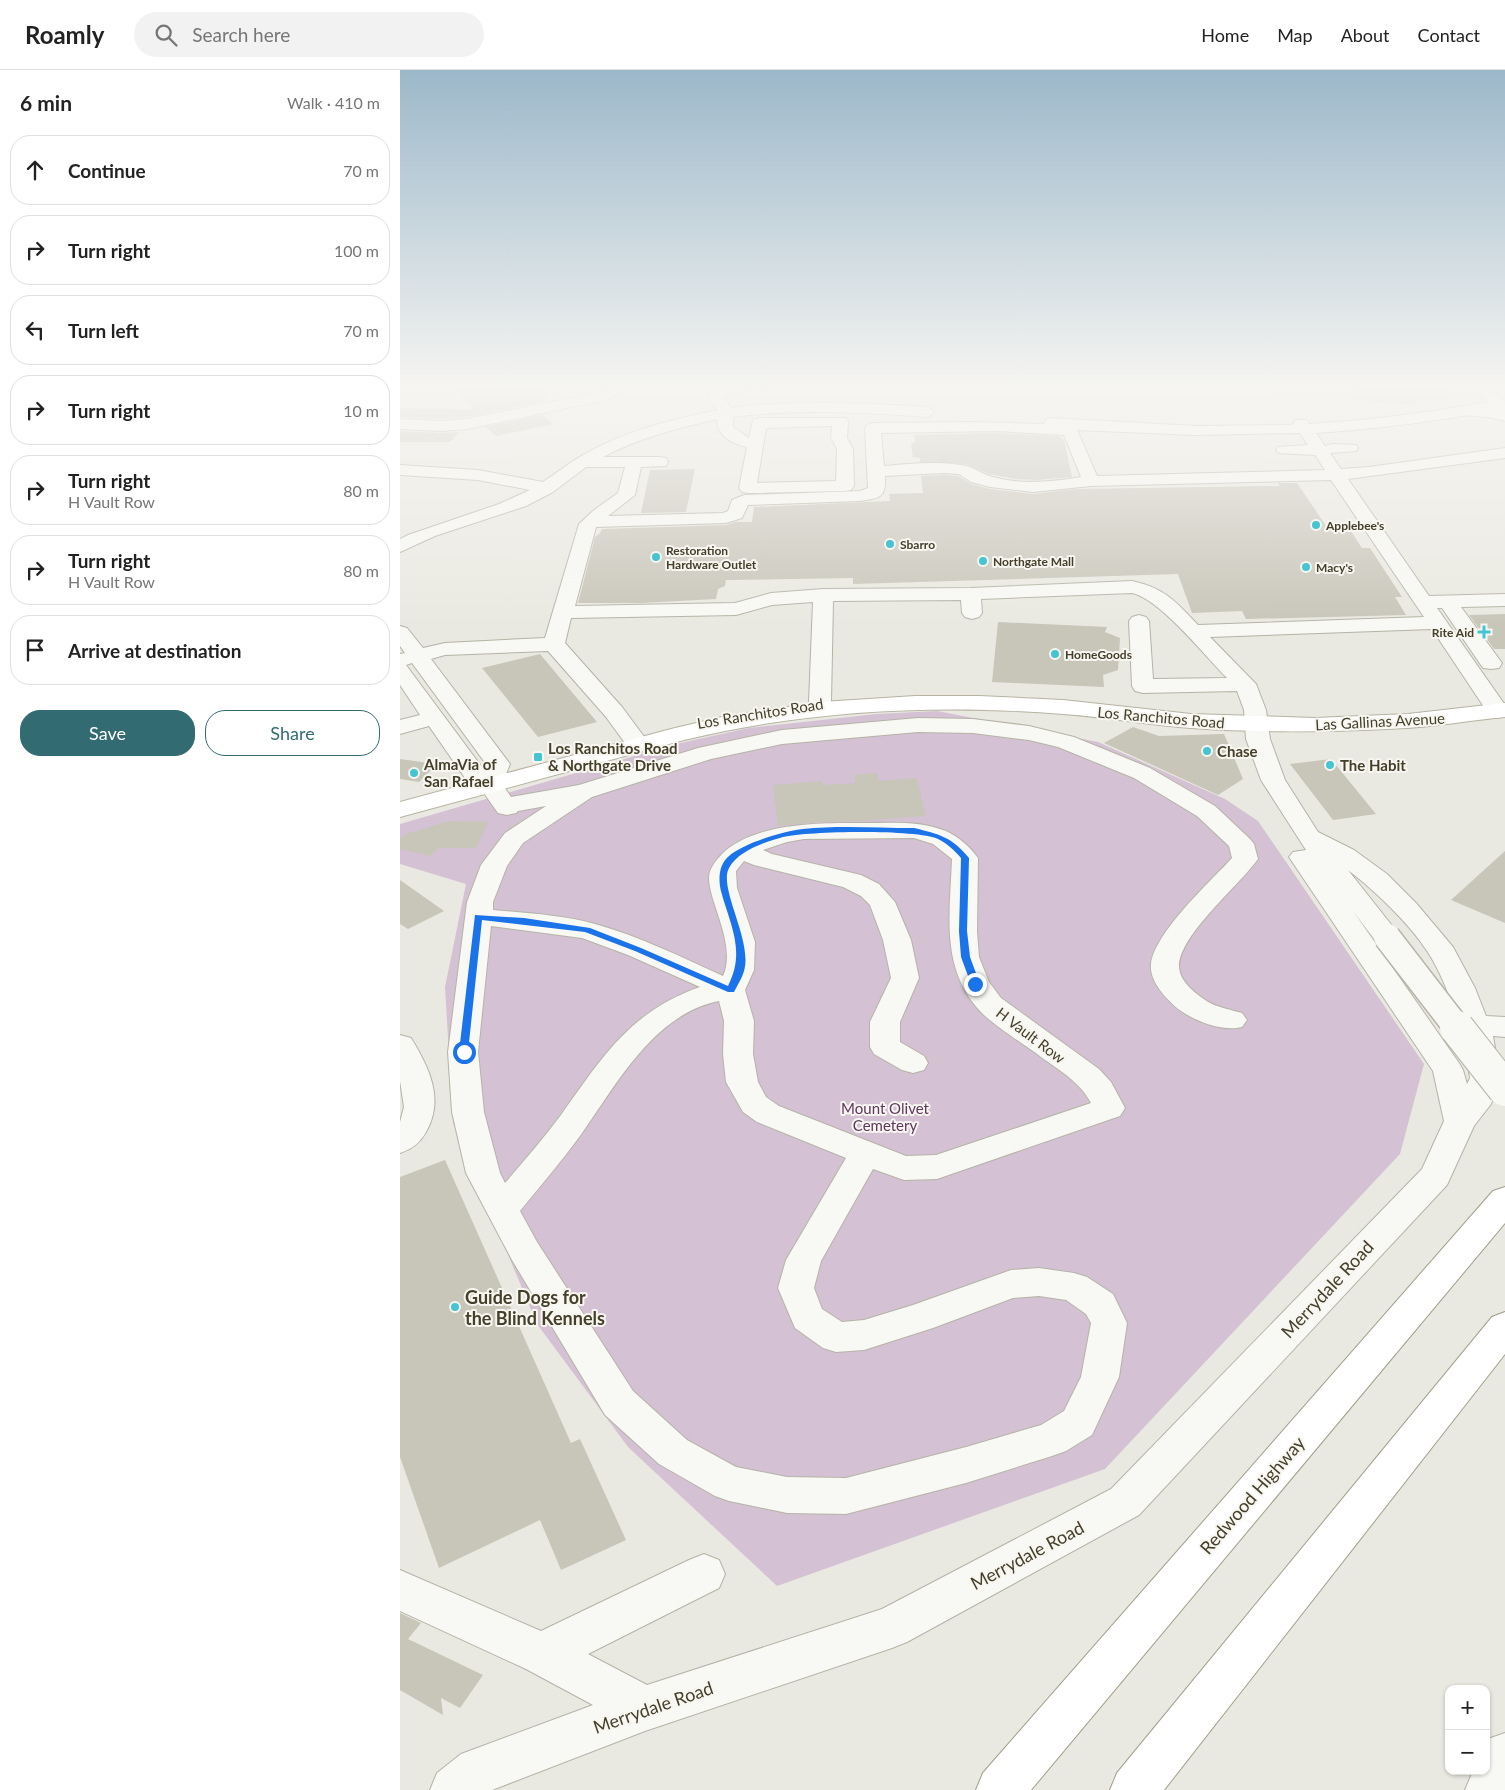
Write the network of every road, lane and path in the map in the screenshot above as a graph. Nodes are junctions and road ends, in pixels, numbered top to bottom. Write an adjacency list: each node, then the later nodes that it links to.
1 (560, 465): 14 (street)
2 (577, 465): 14 (street)
3 (630, 465): 15 (street)
4 (752, 465): 5 (street)
5 (845, 465)
6 (876, 465): 11 (street)
7 (1084, 465): 13 (street)
8 (1333, 465): 12 (street)
9 (1416, 465): 12 (street)
10 (400, 470): 14 (street)
11 (876, 471): 13 (street); 15 (street)
12 (1337, 474): 13 (street); 20 (street)
13 (1091, 481)
14 (539, 487): 16 (street)
15 (593, 522): 21 (street)
16 (403, 539)
17 (823, 595): 21 (street); 24 (street); 31 (street)
18 (1505, 600): 19 (street)
19 (1447, 601): 20 (street); 28 (street)
20 (1425, 602): 23 (street)
21 (563, 612): 26 (street)
22 (1139, 621): 30 (street)
23 (1438, 622): 24 (street); 32 (street)
24 (1193, 631): 30 (street)
25 (400, 632): 27 (street)
26 (554, 644): 27 (street); 36 (street)
27 (409, 658): 38 (street)
28 (1491, 663)
29 (400, 670): 33 (street)
30 (1245, 684): 34 (street)
31 (821, 706): 34 (main road, Los Ranchitos Road); 36 (main road, Los Ranchitos Road); 38 (main road, Los Ranchitos Road)
32 (1501, 710): 34 (main road, Las Gallinas Avenue)
33 (434, 718): 35 (street); 38 (street)
34 (1255, 724): 40 (street)
35 (400, 728)
36 (633, 738): 38 (main road, Los Ranchitos Road)
37 (583, 792): 38 (street); 38 (street); 45 (street)
38 (503, 806): 39 (main road, Los Ranchitos Road); 42 (street)
39 (400, 810)
40 (1309, 837): 44 (street); 46 (street, Merrydale Road); 50 (street, bridge)
41 (744, 851): 43 (street, H Vault Row); 49 (street); 53 (street, H Vault Row)
42 (478, 917): 43 (street); 55 (street)
43 (731, 990): 53 (street); 55 (street)
44 (1406, 1006): 46 (street); 51 (street)
45 (1232, 1020)
46 (1475, 1025): 47 (street); 51 (street, Merrydale Road)
47 (1505, 1027)
48 (400, 1045): 52 (street)
49 (914, 1063)
50 (1505, 1089)
51 (1460, 1121): 60 (street, Merrydale Road)
52 (400, 1141)
53 (866, 1152): 55 (street)
54 (1505, 1200): 63 (main road, Redwood Highway)
55 (502, 1209)
56 (1501, 1332): 64 (main road)
57 (704, 1574): 59 (street)
58 (400, 1590): 59 (street)
59 (542, 1654): 60 (street)
60 (645, 1708): 62 (street, Merrydale Road)
61 (1505, 1756): 65 (street)
62 (454, 1790)
63 (1000, 1790)
64 (1134, 1790)
65 (1489, 1790)

